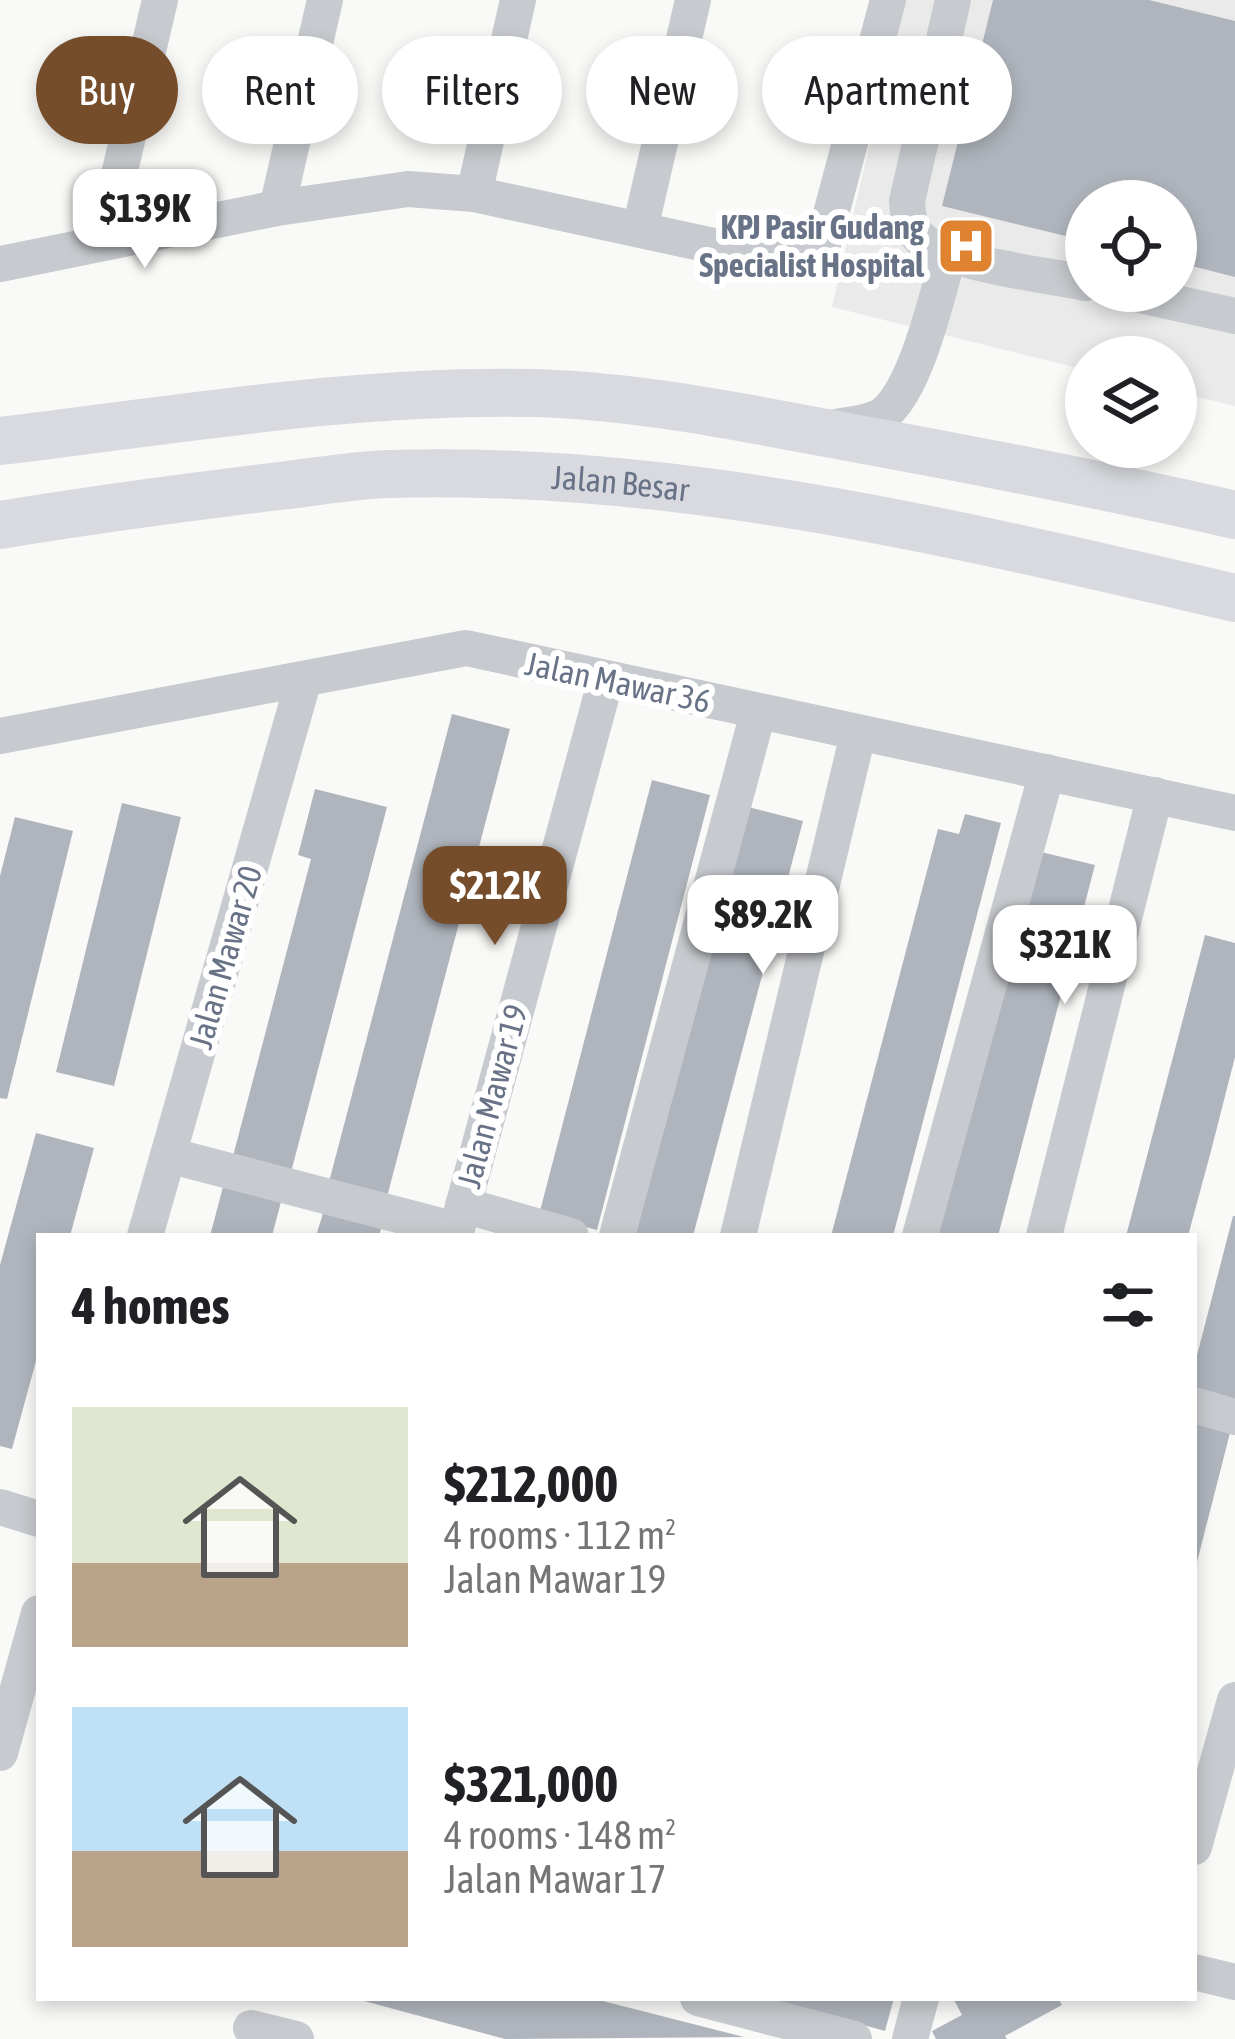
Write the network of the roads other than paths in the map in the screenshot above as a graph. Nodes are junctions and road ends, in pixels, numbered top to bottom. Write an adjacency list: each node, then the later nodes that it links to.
1 (160, 0): 10 (street)
2 (325, 0): 8 (street)
3 (518, 0): 7 (street)
4 (693, 0): 9 (street)
5 (888, 0): 9 (street)
6 (953, 0): 11 (street)
7 (474, 194): 8 (street); 9 (street)
8 (277, 208): 10 (street)
9 (640, 229)
10 (103, 243): 12 (street)
11 (949, 254): 13 (street); 16 (street)
12 (0, 264)
13 (1065, 279)
14 (1197, 308): 15 (street)
15 (1235, 316)
16 (814, 431): 17 (main road); 18 (main road)
17 (0, 441)
18 (1220, 506)
19 (0, 525): 20 (main road, Jalan Besar)
20 (1235, 598)
21 (304, 679): 22 (street, Jalan Mawar 36); 25 (street, Jalan Mawar 36); 29 (street, Jalan Mawar 20)
22 (606, 679): 23 (street, Jalan Mawar 36); 30 (street, Jalan Mawar 19)
23 (758, 712): 24 (street, Jalan Mawar 36); 33 (street)
24 (858, 734): 26 (street, Jalan Mawar 36); 34 (street)
25 (0, 736)
26 (1047, 772): 27 (street, Jalan Mawar 36); 35 (street)
27 (1155, 795): 28 (street, Jalan Mawar 36); 36 (street)
28 (1235, 813)
29 (168, 1155): 30 (street); 31 (street, Jalan Mawar 20)
30 (458, 1224): 32 (street)
31 (147, 1233)
32 (543, 1233)
33 (618, 1233)
34 (739, 1233)
35 (921, 1233)
36 (1045, 1233)
37 (1197, 1407): 38 (street)
38 (1235, 1417)
39 (0, 1507): 40 (street)
40 (36, 1518)
41 (36, 1621): 42 (street)
42 (11, 1672): 44 (street)
43 (1235, 1700): 45 (street)
44 (0, 1753)
45 (1197, 1836)
46 (1197, 1973): 47 (street)
47 (1235, 1982)
48 (709, 2001): 52 (street)
49 (920, 2001): 53 (street)
50 (252, 2022): 51 (street)
51 (296, 2039)
52 (854, 2039)
53 (910, 2039)

